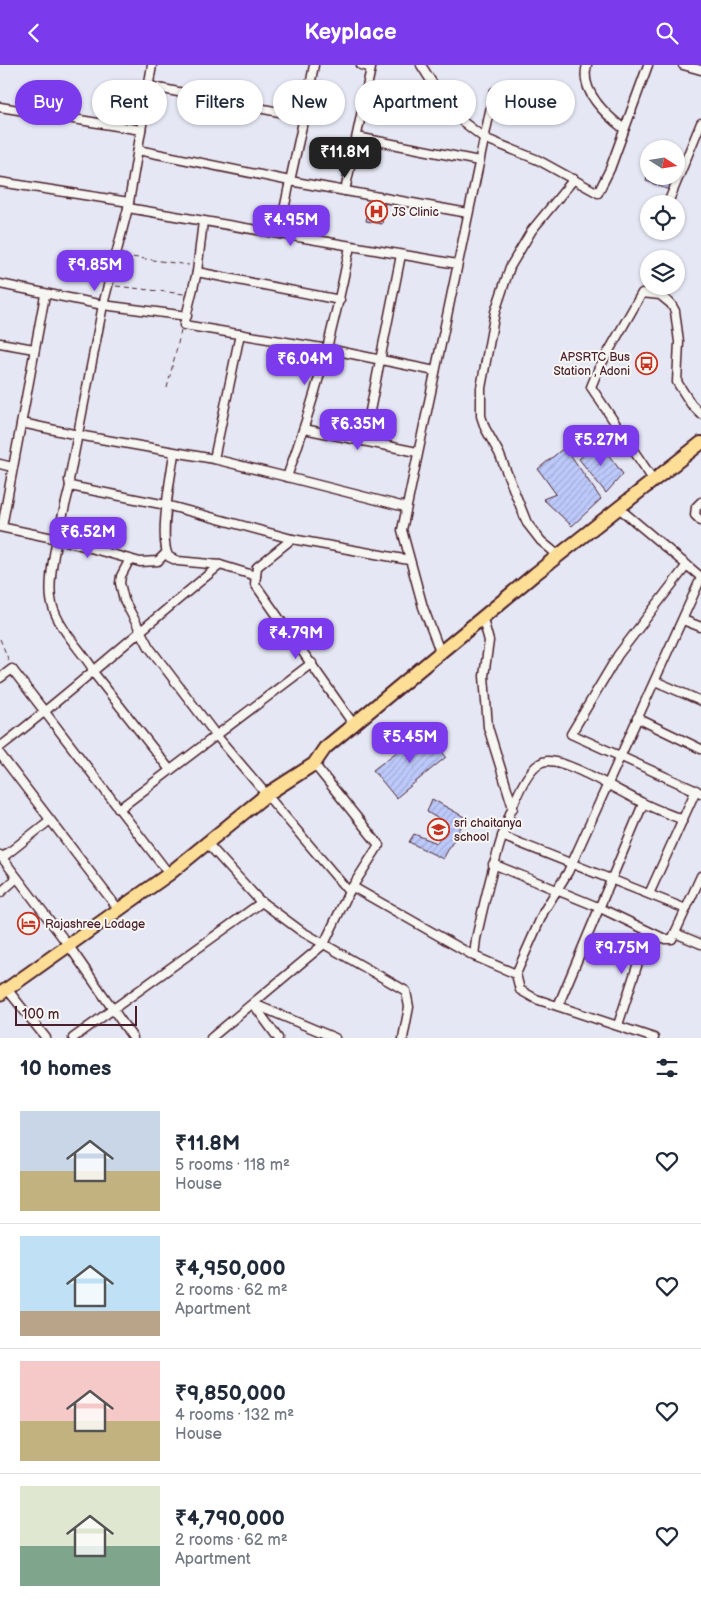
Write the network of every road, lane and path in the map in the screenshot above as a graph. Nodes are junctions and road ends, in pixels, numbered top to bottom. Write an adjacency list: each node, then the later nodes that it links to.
1 (152, 65): 10 (street)
2 (314, 65): 11 (street)
3 (362, 65): 8 (street)
4 (421, 65): 22 (street)
5 (587, 65): 19 (street)
6 (648, 65): 19 (street)
7 (683, 65): 9 (street)
8 (371, 66): 21 (street)
9 (701, 70)
10 (149, 80)
11 (311, 80)
12 (167, 90): 14 (street)
13 (0, 107): 20 (street)
14 (273, 111)
15 (701, 123): 29 (street)
16 (142, 125): 20 (street)
17 (302, 125): 26 (street)
18 (487, 125): 22 (street)
19 (624, 129): 25 (street)
20 (141, 130): 23 (street)
21 (357, 137): 24 (street); 28 (street)
22 (484, 138): 24 (street); 25 (street)
23 (138, 150): 26 (street); 30 (street)
24 (479, 161): 31 (street)
25 (574, 179): 77 (street)
26 (290, 181): 28 (street); 33 (street)
27 (0, 182): 30 (street)
28 (346, 191): 31 (street)
29 (672, 195)
30 (128, 205): 32 (street); 44 (street)
31 (468, 213): 37 (street)
32 (203, 221): 33 (street); 38 (street)
33 (280, 234): 34 (street)
34 (350, 246): 36 (street); 43 (street)
35 (118, 255): 38 (path)
36 (401, 255): 37 (street); 51 (street)
37 (457, 264): 52 (street)
38 (196, 269): 43 (street); 45 (street)
39 (0, 284): 41 (street)
40 (114, 285): 42 (path)
41 (45, 295): 44 (street); 49 (street)
42 (188, 295)
43 (340, 300): 50 (street)
44 (103, 305): 45 (street); 57 (street)
45 (187, 316): 47 (street)
46 (182, 331): 53 (path)
47 (240, 334): 50 (street); 62 (street)
48 (0, 343): 49 (street)
49 (34, 349): 55 (street)
50 (328, 349): 51 (street); 56 (street)
51 (379, 359): 52 (street); 58 (street)
52 (435, 371): 60 (street)
53 (167, 388)
54 (701, 414): 66 (street)
55 (22, 423): 57 (street); 64 (street)
56 (304, 429): 58 (street); 65 (street)
57 (78, 435): 61 (street); 67 (street)
58 (364, 441): 60 (street)
59 (701, 443): 66 (main road)
60 (417, 452): 70 (street)
61 (174, 454): 62 (street); 69 (street)
62 (214, 459): 65 (street)
63 (0, 464): 64 (street)
64 (12, 467): 73 (street)
65 (287, 477): 70 (street)
66 (654, 481): 71 (main road)
67 (70, 486): 69 (street); 74 (street)
68 (701, 502): 72 (street)
69 (166, 505): 75 (street); 76 (street)
70 (405, 507): 79 (street)
71 (620, 509): 77 (main road); 81 (street)
72 (701, 521)
73 (1, 527): 74 (street)
74 (58, 539): 78 (street); 92 (street)
75 (292, 539): 79 (street); 82 (street)
76 (166, 553): 78 (street); 80 (street)
77 (559, 556): 84 (main road)
78 (130, 559): 87 (street)
79 (410, 560): 89 (street)
80 (220, 565): 82 (street); 87 (street)
81 (687, 565): 83 (street); 103 (street)
82 (256, 576): 90 (street)
83 (701, 578): 85 (street)
84 (483, 619): 89 (main road); 110 (street)
85 (683, 620): 86 (street); 94 (street)
86 (701, 627)
87 (140, 630): 92 (street); 99 (street)
88 (0, 639): 91 (path)
89 (441, 654): 98 (main road)
90 (312, 663): 98 (street); 99 (street)
91 (12, 669): 93 (street); 96 (street)
92 (93, 672): 96 (street); 105 (street)
93 (0, 678)
94 (654, 681): 95 (street); 97 (street)
95 (701, 701)
96 (45, 712): 100 (street); 111 (street)
97 (637, 719): 101 (street); 103 (street)
98 (354, 725): 104 (main road)
99 (216, 735): 105 (street); 108 (street)
100 (0, 747)
101 (701, 749)
102 (0, 754): 112 (street)
103 (620, 756): 106 (street); 107 (street)
104 (314, 763): 108 (main road); 123 (street)
105 (170, 770): 111 (street)
106 (607, 785): 109 (street); 110 (street); 117 (street)
107 (699, 791): 113 (street)
108 (266, 795): 115 (main road); 123 (street)
109 (643, 804): 113 (street); 122 (street)
110 (513, 808): 114 (street)
111 (118, 809): 119 (street)
112 (50, 820): 116 (street); 132 (street)
113 (683, 820): 126 (street)
114 (502, 836): 117 (street); 118 (street)
115 (208, 843): 119 (main road); 129 (street)
116 (1, 856): 121 (street)
117 (572, 863): 122 (street); 124 (street)
118 (493, 864): 124 (street); 138 (street)
119 (169, 874): 132 (main road)
120 (701, 876): 127 (street)
121 (17, 878): 125 (street); 137 (street)
122 (611, 880): 126 (street); 130 (street)
123 (351, 889): 135 (street); 138 (street)
124 (557, 890): 130 (street); 139 (street)
125 (0, 893)
126 (649, 894): 131 (street)
127 (692, 897): 128 (street); 131 (street)
128 (701, 901)
129 (262, 902): 135 (street); 143 (street)
130 (598, 907): 133 (street); 142 (street)
131 (686, 909): 134 (street)
132 (119, 910): 137 (main road)
133 (648, 932): 134 (street); 144 (street)
134 (675, 933): 136 (street)
135 (324, 944): 141 (street); 151 (street)
136 (701, 944)
137 (69, 946): 140 (main road); 143 (street)
138 (474, 956): 139 (street)
139 (516, 974): 142 (street)
140 (4, 991): 145 (street)
141 (254, 1004): 148 (street); 149 (street); 150 (street)
142 (558, 1006): 144 (street)
143 (114, 1009): 146 (street); 147 (street)
144 (618, 1025): 152 (street)
145 (46, 1038)
146 (73, 1038)
147 (133, 1038)
148 (211, 1038)
149 (278, 1038)
150 (335, 1038)
151 (403, 1038)
152 (654, 1038)

